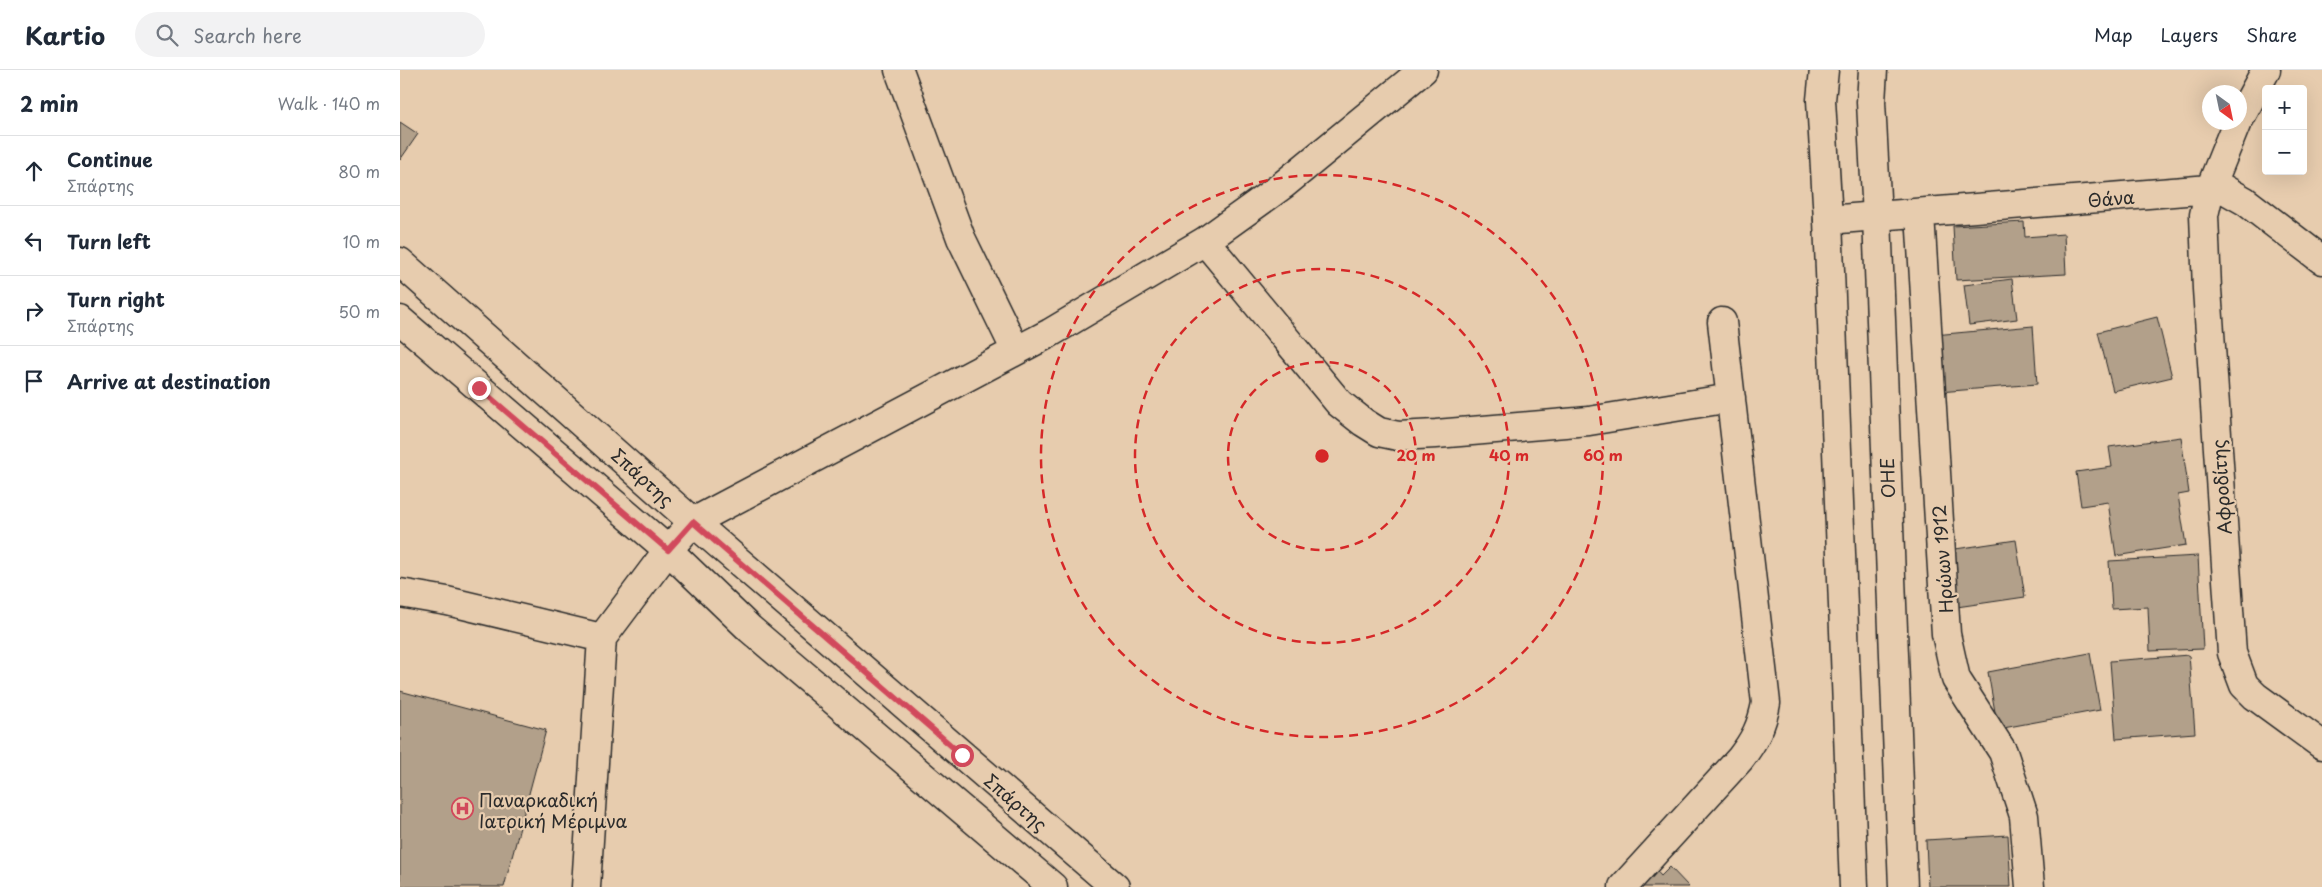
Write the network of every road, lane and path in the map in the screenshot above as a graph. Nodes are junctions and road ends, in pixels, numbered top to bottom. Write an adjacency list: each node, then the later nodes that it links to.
1 (899, 70): 17 (street)
2 (1422, 70): 12 (street)
3 (1824, 70): 11 (street)
4 (1873, 70): 10 (street, ΟΗΕ)
5 (2266, 70): 6 (street)
6 (2247, 105)
7 (2234, 130): 8 (street, Αφροδίτης)
8 (2210, 189): 9 (street, Θάνα); 13 (street, Θάνα); 23 (street, Αφροδίτης)
9 (1920, 214): 10 (street, Θάνα); 30 (street, Ηρώων 1912)
10 (1877, 217): 11 (street, Θάνα); 29 (street, ΟΗΕ)
11 (1828, 220): 28 (street)
12 (1205, 241): 17 (street); 18 (street)
13 (2322, 260)
14 (400, 262): 19 (street, Σπάρτης)
15 (400, 320): 20 (street)
16 (1722, 322): 18 (street)
17 (1016, 351): 19 (street)
18 (1731, 398): 27 (street)
19 (693, 522): 20 (street); 26 (street, Σπάρτης)
20 (668, 550): 22 (street); 25 (street)
21 (400, 593): 22 (street)
22 (602, 638): 24 (street)
23 (2322, 745)
24 (586, 887)
25 (1053, 887)
26 (1115, 887)
27 (1623, 887)
28 (1854, 887)
29 (1903, 887)
30 (2030, 887)

